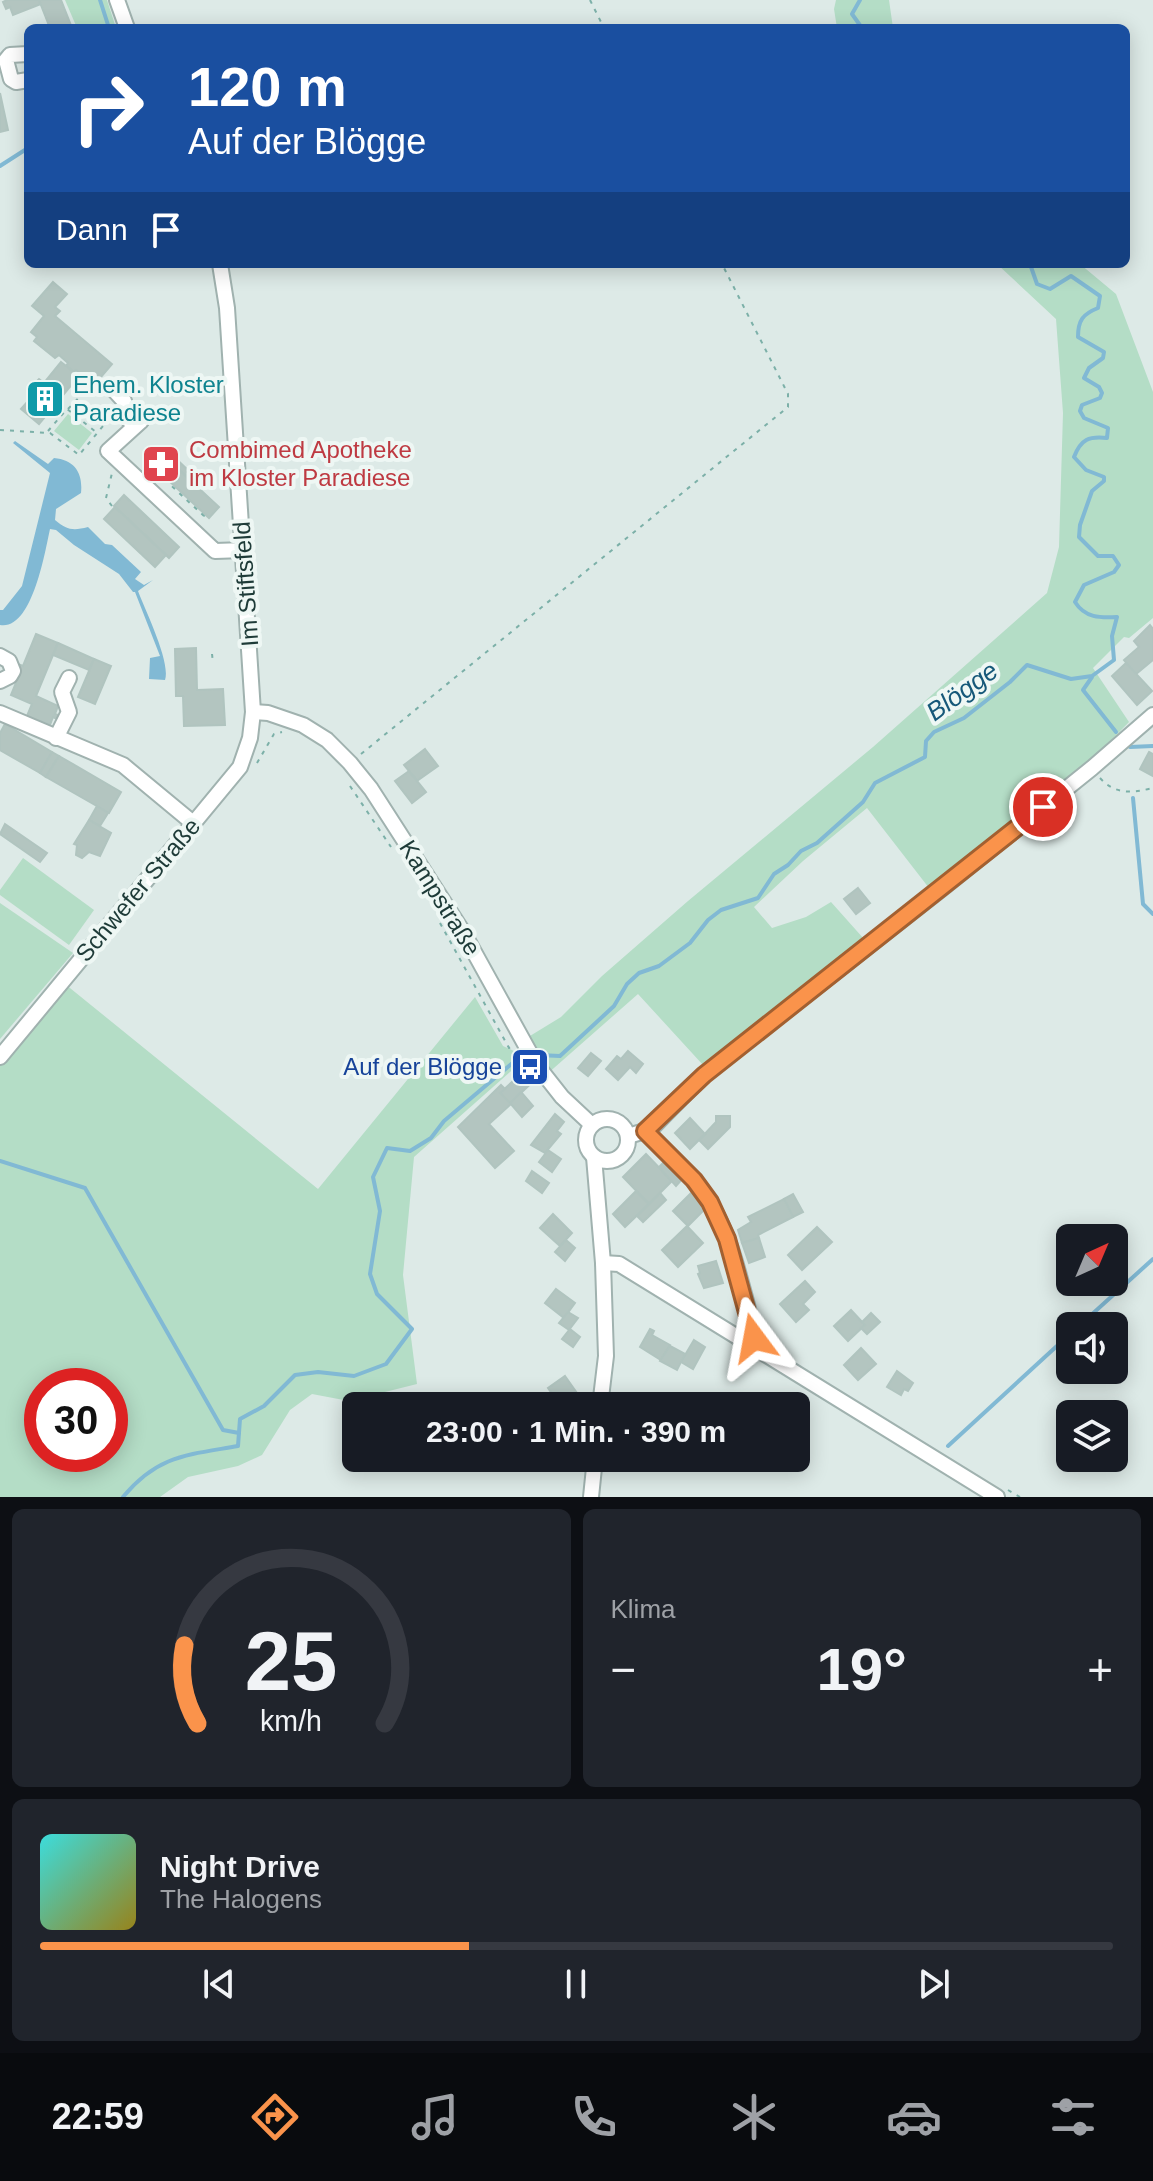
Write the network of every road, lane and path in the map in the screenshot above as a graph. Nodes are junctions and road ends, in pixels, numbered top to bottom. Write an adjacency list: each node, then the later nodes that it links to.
1 (117, 0): 3 (street)
2 (590, 0): 4 (path)
3 (126, 24)
4 (602, 24)
5 (24, 54): 6 (street)
6 (24, 81)
7 (221, 268): 20 (street, Im Stiftsfeld)
8 (724, 268): 31 (path)
9 (88, 388): 12 (path)
10 (113, 389): 11 (street)
11 (124, 401): 15 (path); 16 (street)
12 (67, 409): 14 (path); 15 (path)
13 (0, 430): 14 (path)
14 (46, 433): 15 (path)
15 (97, 433)
16 (119, 462): 18 (path); 19 (street)
17 (150, 466): 19 (path)
18 (112, 506)
19 (191, 531): 20 (street)
20 (244, 550): 26 (street, Im Stiftsfeld)
21 (212, 654): 23 (path)
22 (0, 656): 25 (street)
23 (213, 663)
24 (69, 678): 30 (street)
25 (0, 681)
26 (253, 712): 31 (street, Kampstraße); 36 (street, Schwefer Straße)
27 (0, 713): 30 (street)
28 (1153, 715): 32 (street)
29 (286, 730): 33 (path)
30 (56, 738): 36 (street)
31 (350, 763): 39 (street, Kampstraße)
32 (1092, 768): 35 (path); 42 (street)
33 (253, 773)
34 (348, 783): 37 (path)
35 (1153, 788)
36 (193, 823): 40 (street, Schwefer Straße)
37 (397, 856)
38 (437, 919): 39 (path)
39 (522, 1041): 41 (street, Kampstraße)
40 (0, 1057)
41 (592, 1125): 43 (street); 44 (street)
42 (645, 1131): 43 (street); 48 (street)
43 (628, 1136): 45 (street)
44 (594, 1157): 45 (street); 46 (street)
45 (610, 1162): 46 (street)
46 (595, 1185): 47 (street)
47 (603, 1263): 48 (street); 49 (street)
48 (750, 1344): 52 (street)
49 (602, 1392)
50 (594, 1472): 51 (street)
51 (591, 1497)
52 (997, 1497)

